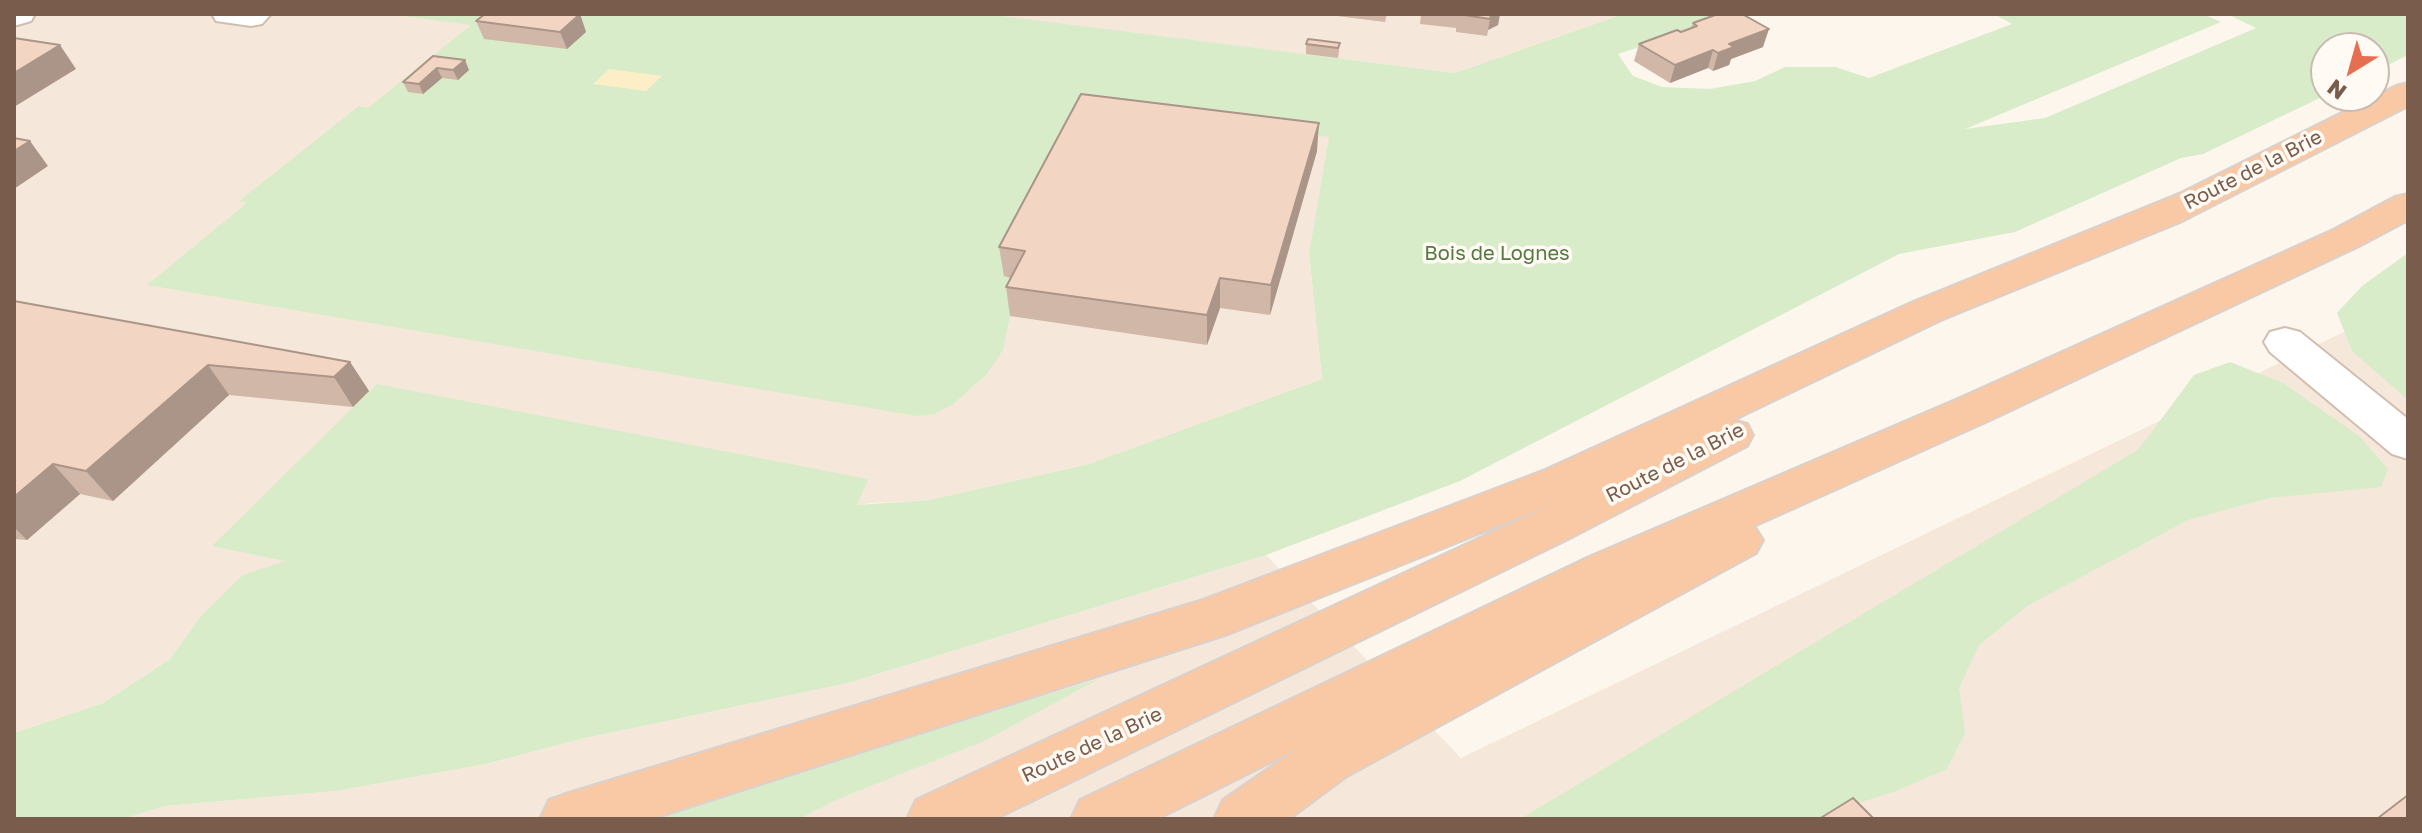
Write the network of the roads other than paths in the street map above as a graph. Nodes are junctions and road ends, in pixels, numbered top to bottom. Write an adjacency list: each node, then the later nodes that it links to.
1 (20, 14): 2 (street)
2 (14, 17)
3 (2408, 93): 4 (highway, Route de la Brie)
4 (2192, 201): 9 (highway); 10 (highway, Route de la Brie)
5 (2408, 205): 7 (highway)
6 (2285, 342): 8 (street)
7 (1975, 409): 11 (highway); 12 (highway)
8 (2408, 443)
9 (569, 819)
10 (936, 819)
11 (1100, 819)
12 (1243, 819)

